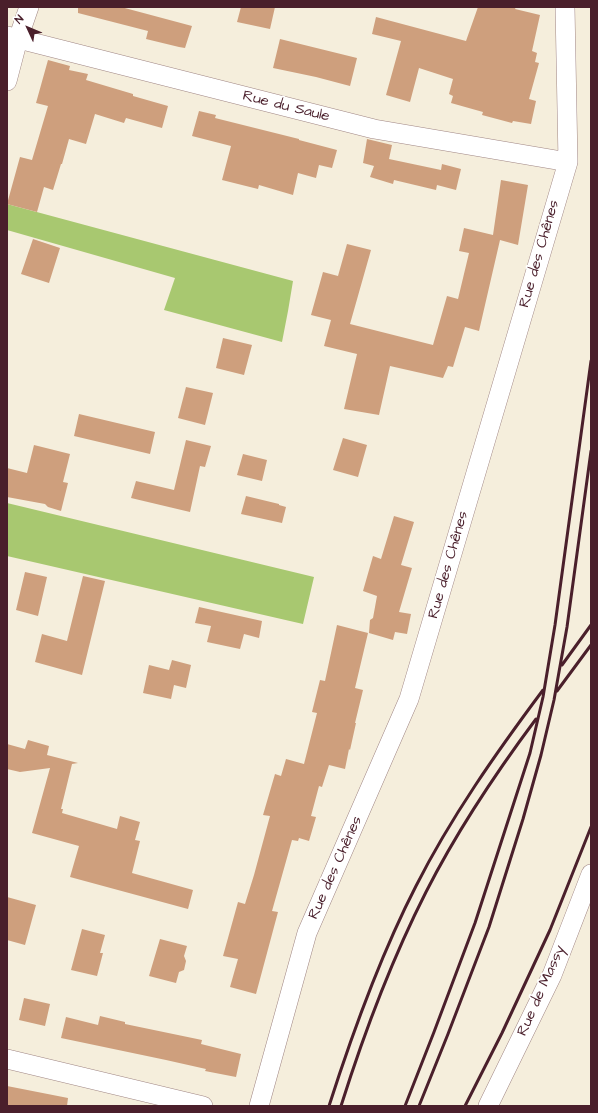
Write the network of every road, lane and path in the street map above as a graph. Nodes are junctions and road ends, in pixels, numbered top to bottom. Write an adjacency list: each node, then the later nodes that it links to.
1 (29, 7): 3 (street)
2 (565, 7): 5 (street, Rue des Chênes)
3 (13, 38): 4 (street); 5 (street, Rue du Saule)
4 (7, 81)
5 (568, 162): 9 (street, Rue des Chênes)
6 (591, 874): 10 (street, Rue de Massy)
7 (7, 1059): 8 (street)
8 (203, 1106)
9 (259, 1106)
10 (488, 1106)

